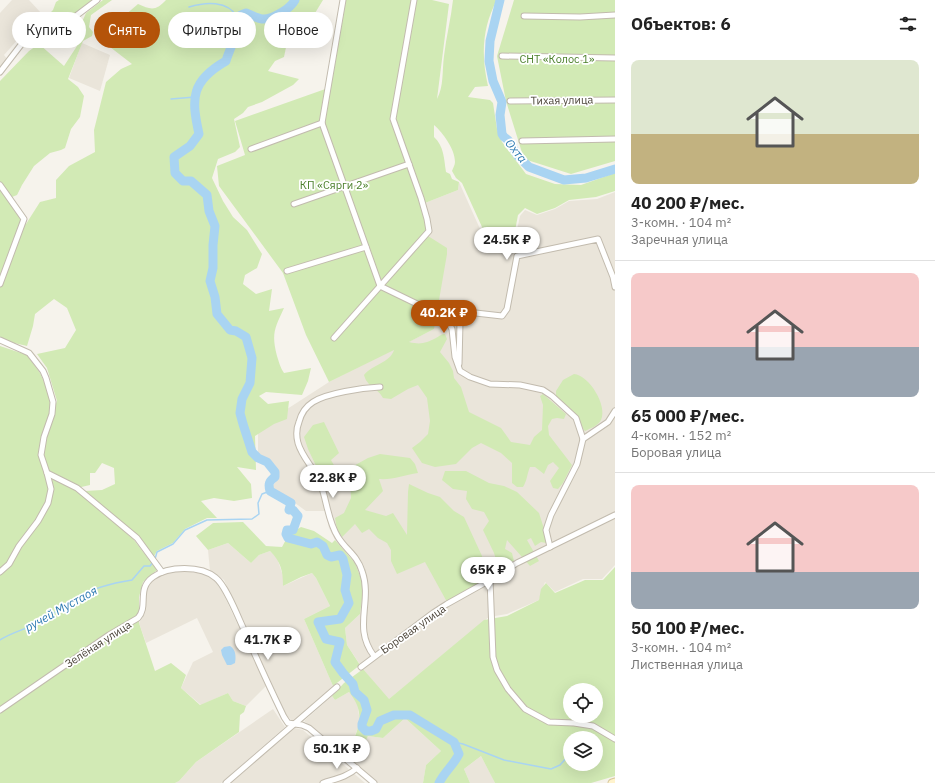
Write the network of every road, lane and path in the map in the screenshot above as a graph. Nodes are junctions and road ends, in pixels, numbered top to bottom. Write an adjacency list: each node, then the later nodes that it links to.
1 (97, 0): 8 (street)
2 (343, 0): 11 (street)
3 (414, 0): 15 (street)
4 (524, 16): 5 (street)
5 (615, 16)
6 (502, 56): 7 (street)
7 (615, 58)
8 (0, 72)
9 (615, 100): 10 (street, Тихая улица)
10 (510, 101)
11 (322, 123): 14 (street); 17 (street)
12 (615, 139): 13 (street)
13 (522, 141)
14 (251, 149)
15 (409, 164): 17 (street); 22 (street)
16 (0, 185): 21 (street)
17 (344, 187): 18 (street); 19 (street)
18 (294, 204)
19 (366, 247): 20 (street); 22 (street)
20 (287, 271)
21 (0, 284)
22 (380, 286): 24 (street); 26 (street)
23 (615, 287): 26 (street)
24 (334, 338)
25 (0, 340): 30 (street)
26 (460, 371): 29 (street)
27 (380, 387): 36 (street)
28 (615, 411): 29 (street)
29 (583, 439): 32 (street)
30 (48, 473): 33 (street); 34 (street)
31 (615, 515): 32 (street, Боровая улица)
32 (550, 547): 35 (street, Боровая улица)
33 (0, 572)
34 (162, 572): 39 (street, Зелёная улица); 40 (street, Зелёная улица)
35 (490, 580): 36 (street, Боровая улица); 41 (street)
36 (374, 656): 37 (street, Боровая улица)
37 (361, 667)
38 (337, 687): 40 (street)
39 (0, 710)
40 (294, 724): 42 (street, Зелёная улица); 43 (street)
41 (615, 739)
42 (357, 768): 44 (street); 45 (street, Зелёная улица)
43 (226, 783)
44 (323, 783)
45 (374, 783)

